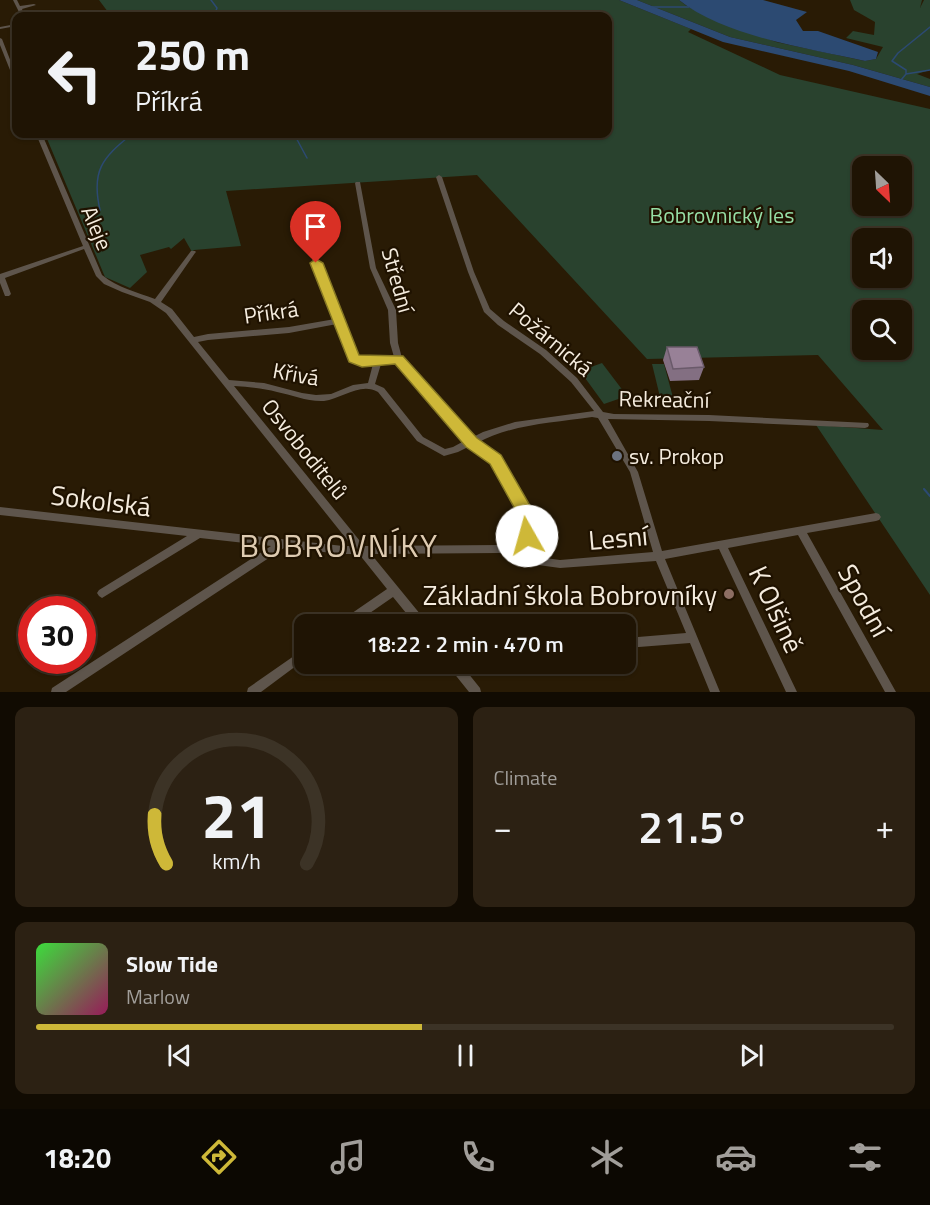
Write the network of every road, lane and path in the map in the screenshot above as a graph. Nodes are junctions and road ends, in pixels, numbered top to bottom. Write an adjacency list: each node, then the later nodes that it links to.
1 (15, 0): 3 (street)
2 (34, 5): 3 (street)
3 (19, 8): 4 (street)
4 (21, 12)
5 (0, 39): 6 (street)
6 (12, 70)
7 (41, 138): 10 (street, Aleje)
8 (439, 177): 22 (street, Požárnická)
9 (358, 183): 18 (street, Střední)
10 (86, 247): 13 (street); 15 (street, Aleje)
11 (314, 251): 16 (street)
12 (193, 252): 15 (street)
13 (1, 276): 14 (street)
14 (7, 294)
15 (157, 302): 17 (street, Osvoboditelů)
16 (339, 321): 17 (street, Příkrá); 19 (street)
17 (193, 340): 20 (street, Osvoboditelů)
18 (398, 359): 19 (street); 24 (street)
19 (378, 361): 21 (street)
20 (227, 383): 21 (street, Křivá); 31 (street, Osvoboditelů)
21 (371, 385): 24 (street, Rekreační)
22 (601, 415): 23 (street, Rekreační); 24 (street, Rekreační); 33 (street, Požárnická)
23 (865, 425)
24 (471, 443): 32 (street)
25 (0, 511): 28 (street, Sokolská)
26 (876, 517): 27 (street, Lesní)
27 (801, 531): 30 (street, Lesní); 47 (street, Spodní)
28 (197, 535): 29 (street, Sokolská); 35 (street)
29 (282, 544): 31 (street, Sokolská); 42 (street)
30 (722, 545): 33 (street, Lesní); 46 (street, K Olšině)
31 (363, 552): 32 (street, Lesní); 34 (street, Osvoboditelů)
32 (517, 553): 33 (street, Lesní)
33 (659, 556): 38 (street, Požárnická)
34 (394, 590): 36 (street); 37 (street, Osvoboditelů)
35 (102, 593)
36 (360, 614)
37 (413, 614)
38 (693, 638): 39 (street); 45 (street, Požárnická)
39 (636, 642)
40 (294, 661): 43 (street)
41 (462, 674): 44 (street)
42 (56, 692)
43 (252, 692)
44 (476, 692)
45 (715, 692)
46 (792, 692)
47 (891, 692)

